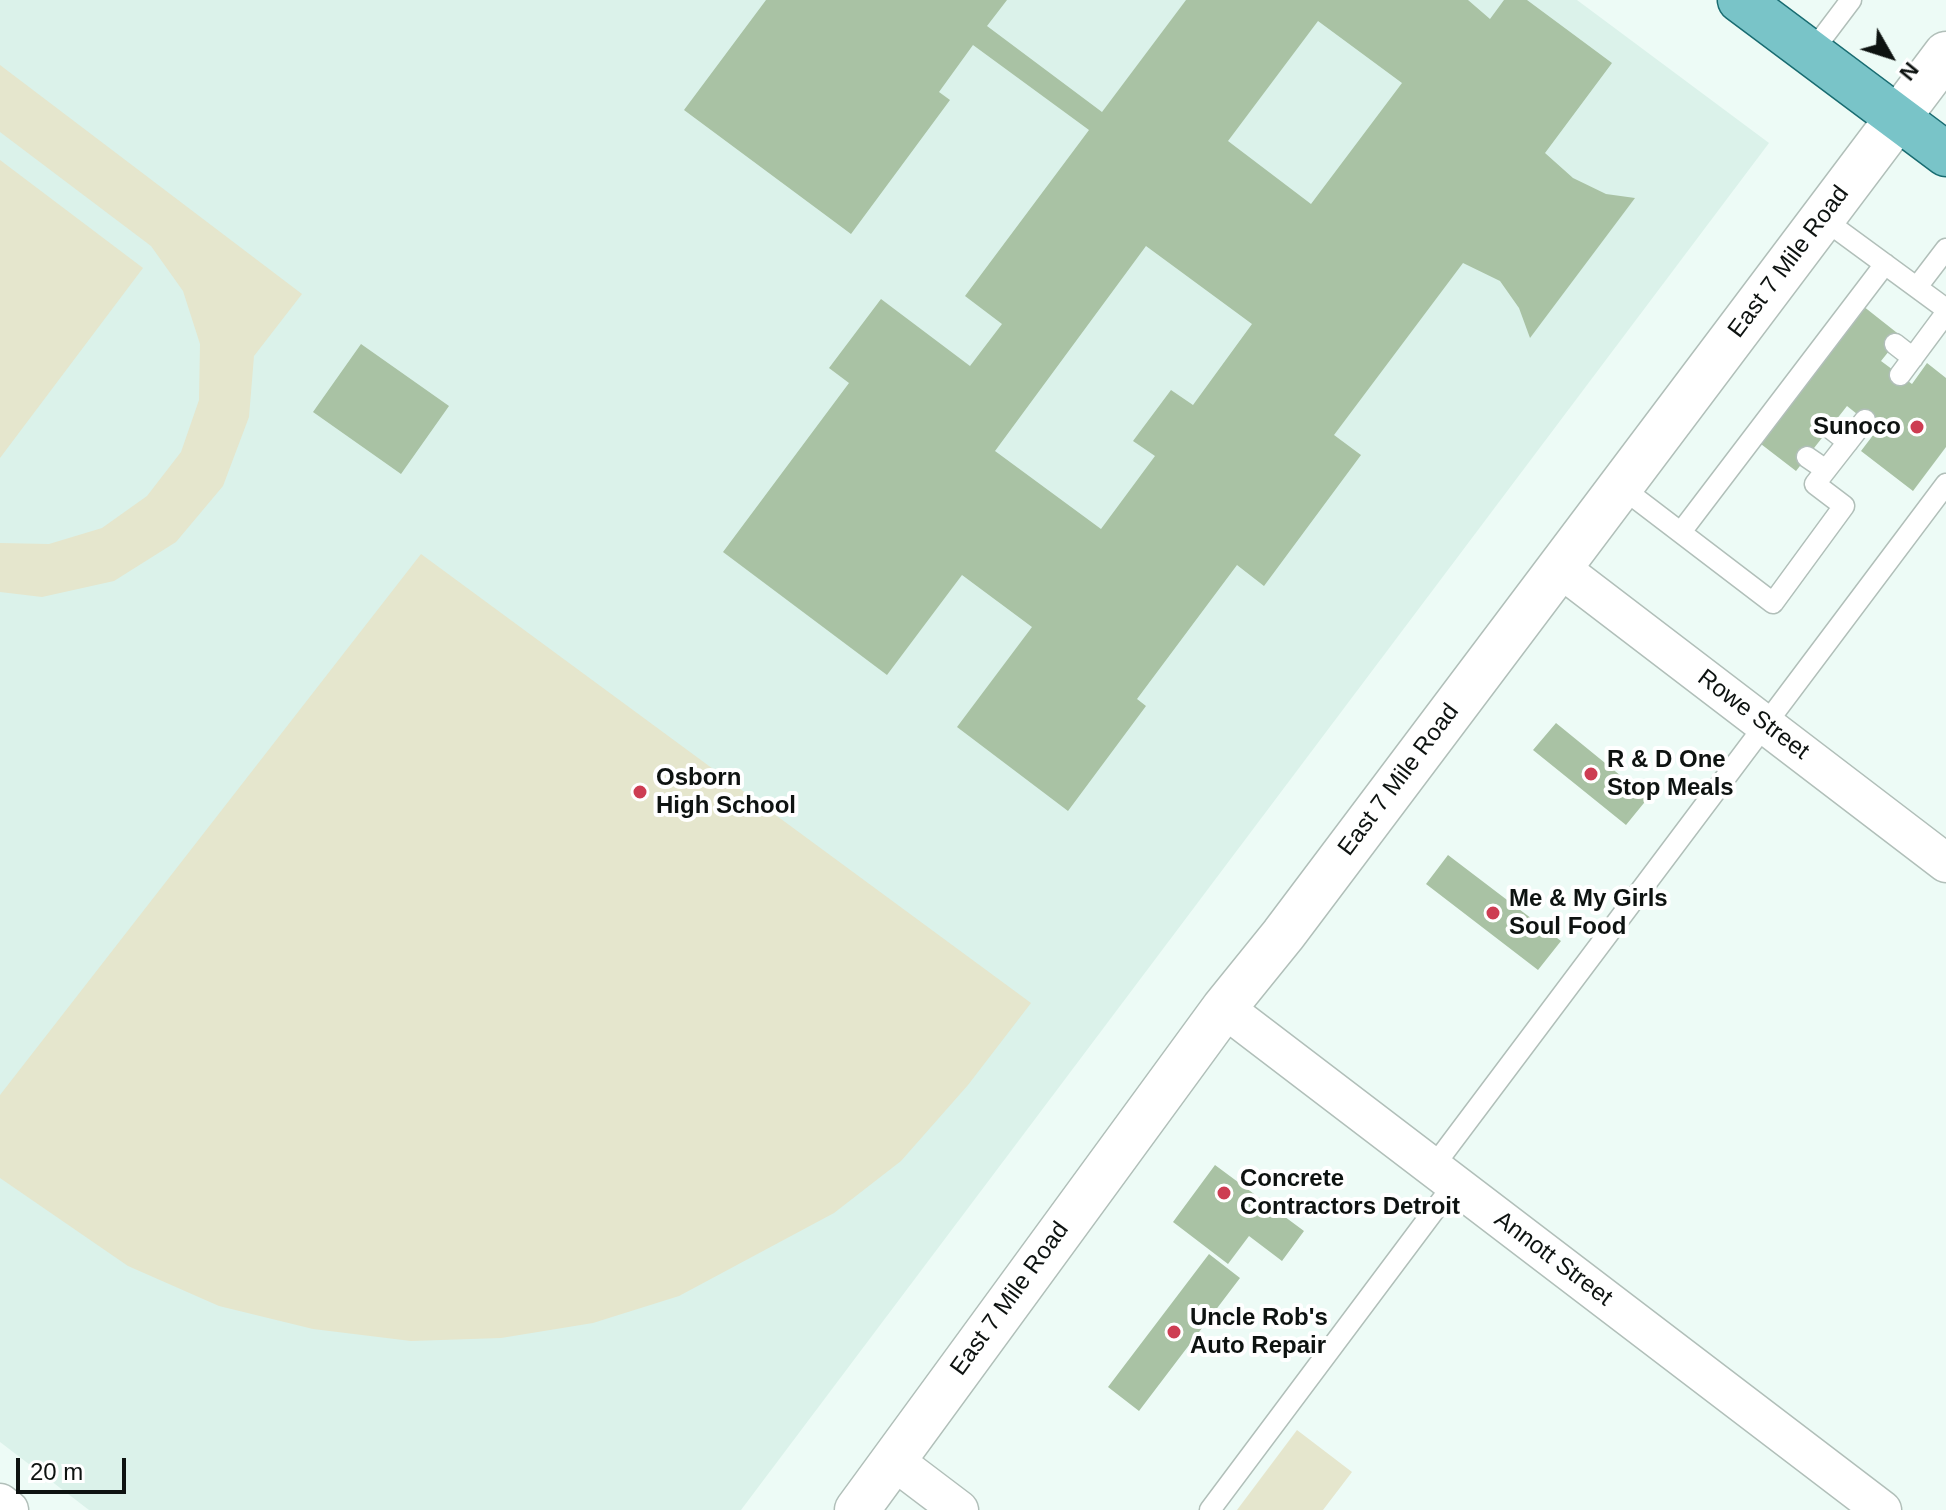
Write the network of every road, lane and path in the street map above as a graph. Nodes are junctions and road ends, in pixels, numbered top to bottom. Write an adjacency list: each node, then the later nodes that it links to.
1 (1740, 0): 3 (main road)
2 (1851, 0): 3 (lane)
3 (1811, 53): 5 (main road)
4 (1946, 54): 5 (street, East 7 Mile Road)
5 (1897, 117): 6 (main road); 7 (street, East 7 Mile Road)
6 (1946, 154)
7 (1822, 218): 9 (lane); 21 (street, East 7 Mile Road)
8 (1946, 249): 10 (lane)
9 (1885, 264): 10 (lane); 22 (lane)
10 (1917, 287): 11 (lane)
11 (1946, 311): 13 (lane)
12 (1895, 344): 13 (lane)
13 (1913, 358): 14 (lane)
14 (1900, 375)
15 (1865, 420): 17 (lane)
16 (1830, 428): 17 (lane)
17 (1848, 442): 19 (lane)
18 (1807, 457): 19 (lane)
19 (1826, 470): 22 (lane)
20 (1946, 484): 24 (lane)
21 (1621, 487): 22 (lane); 23 (street, East 7 Mile Road)
22 (1681, 532)
23 (1560, 568): 24 (street, Rowe Street); 26 (street, East 7 Mile Road)
24 (1765, 725): 25 (street, Rowe Street); 27 (lane)
25 (1946, 863)
26 (1224, 1008): 27 (street, Annott Street); 28 (street, East 7 Mile Road)
27 (1443, 1176): 33 (lane); 34 (street, Annott Street)
28 (893, 1460): 31 (street, East 7 Mile Road); 32 (street)
29 (0, 1503): 30 (street)
30 (9, 1510)
31 (857, 1510)
32 (959, 1510)
33 (1210, 1510)
34 (1882, 1510)

